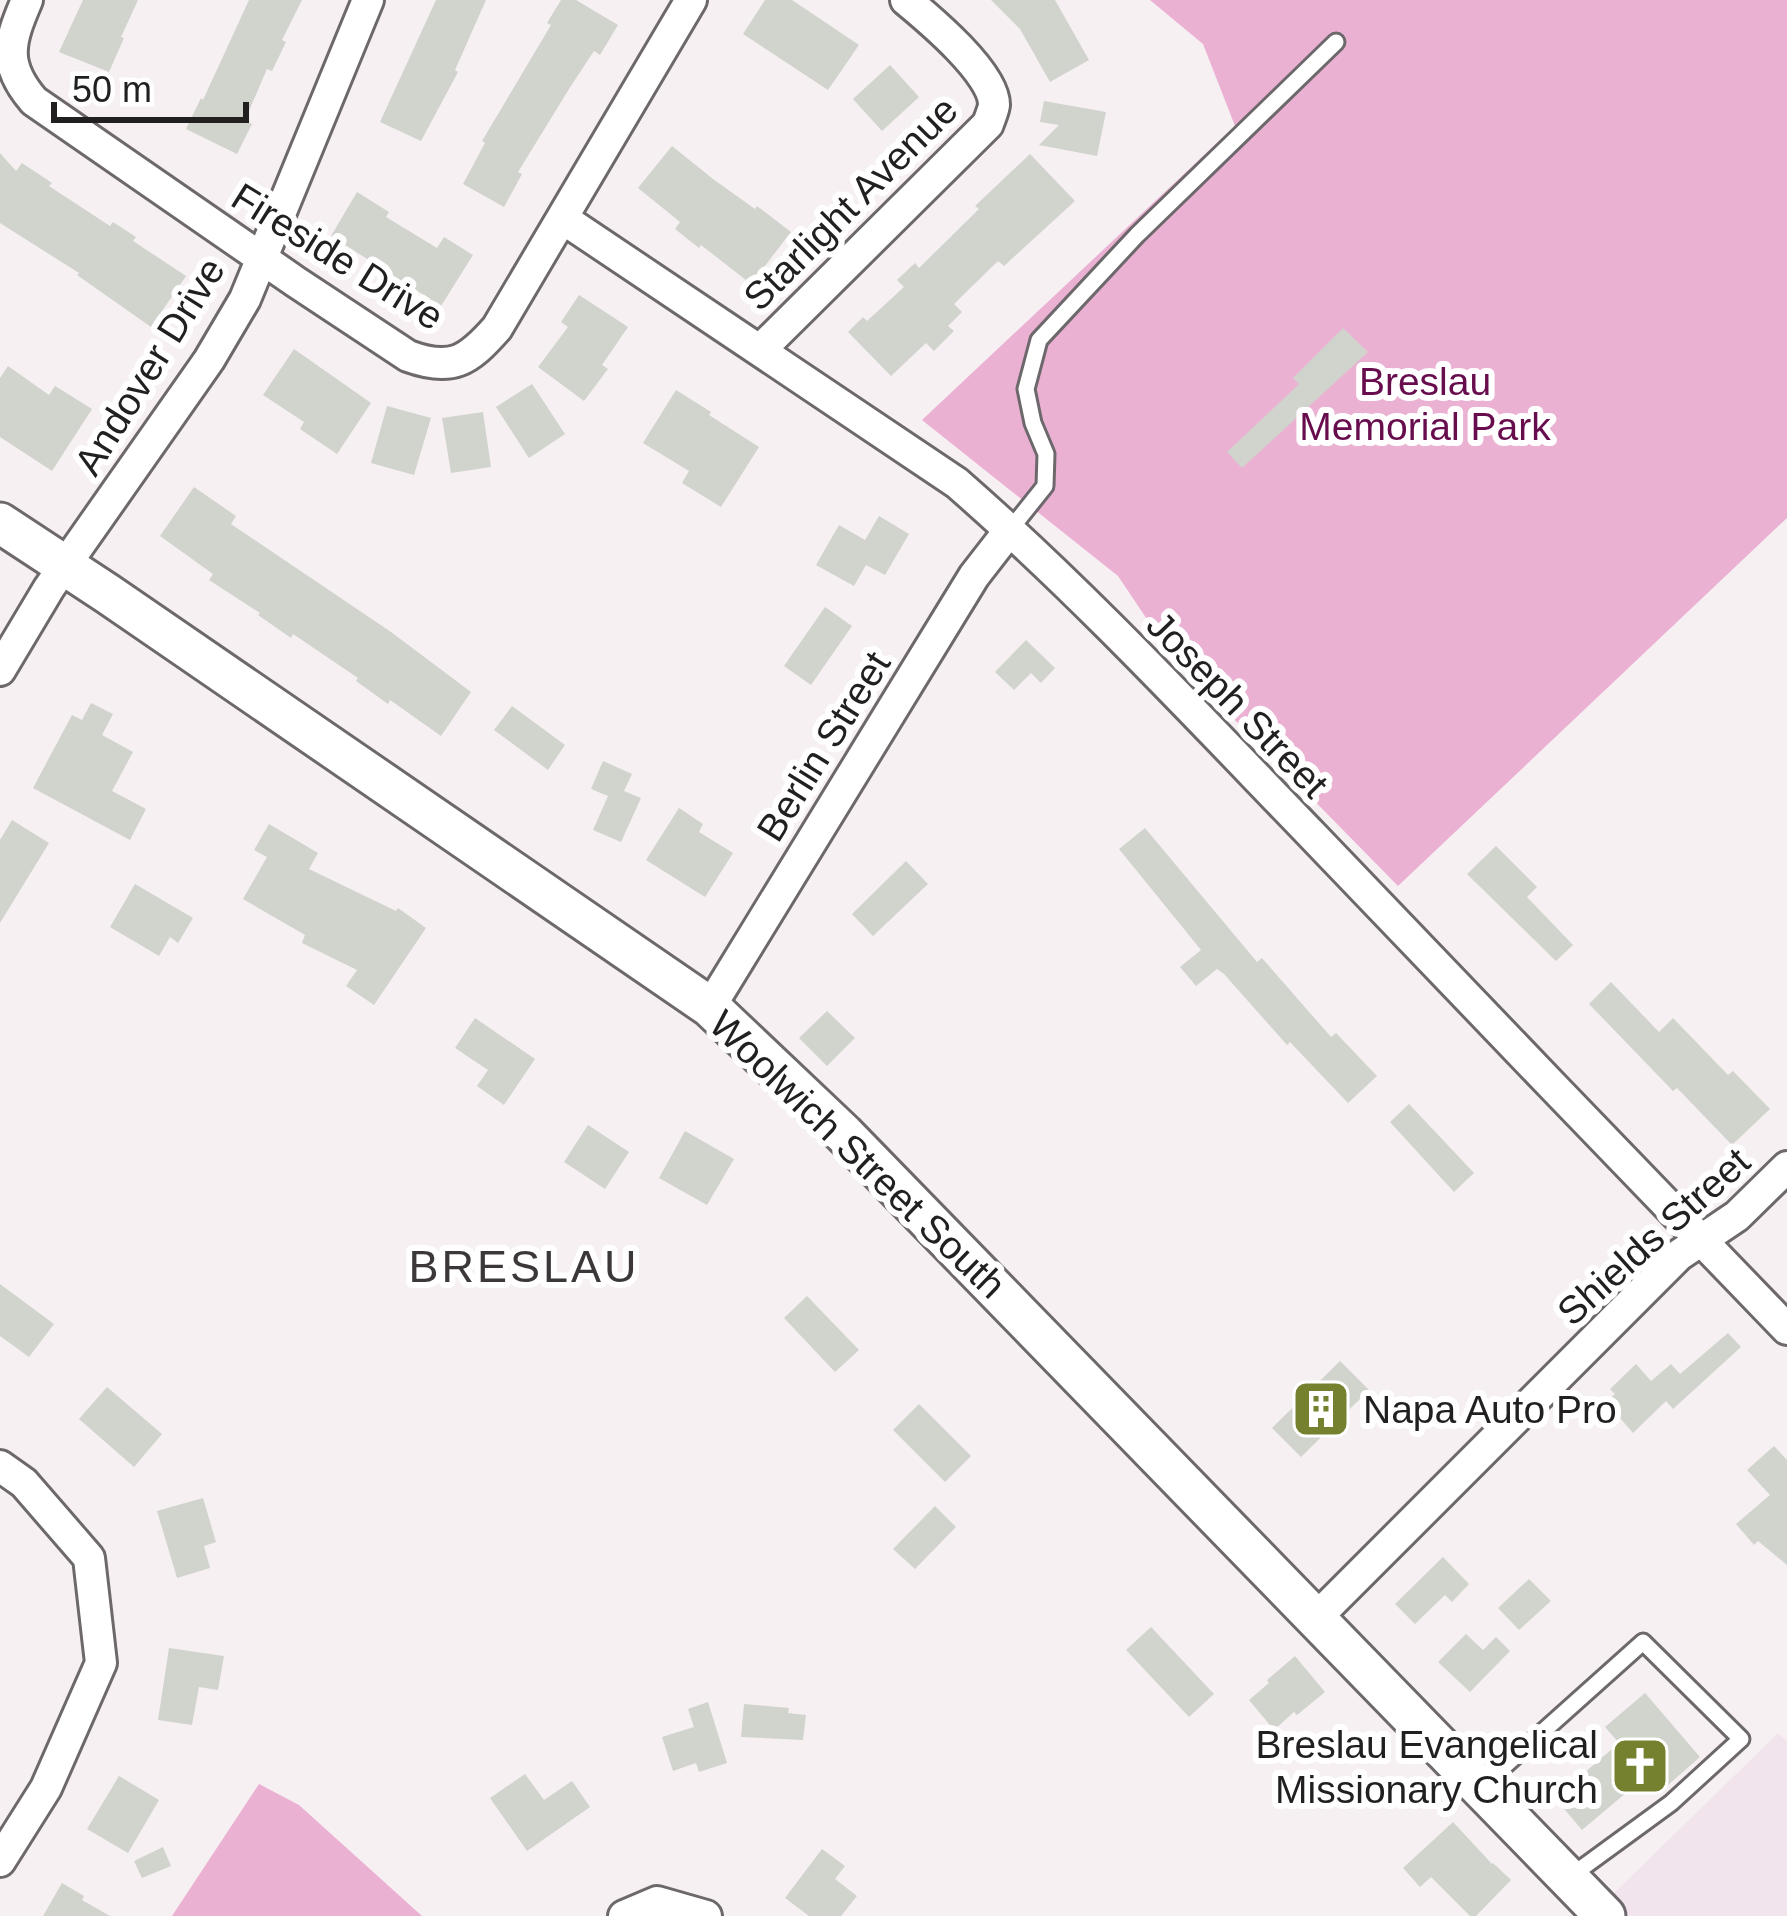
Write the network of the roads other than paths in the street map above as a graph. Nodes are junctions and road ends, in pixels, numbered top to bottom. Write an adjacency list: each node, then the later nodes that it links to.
1 (27, 0): 7 (street, Fireside Drive)
2 (368, 0): 7 (street, Andover Drive)
3 (691, 0): 6 (street, Fireside Drive)
4 (906, 0): 8 (street, Starlight Avenue)
5 (1336, 43): 10 (lane)
6 (562, 218): 7 (street, Fireside Drive); 8 (street, Joseph Street)
7 (261, 258): 11 (street, Andover Drive)
8 (760, 350): 10 (street, Joseph Street)
9 (0, 523): 11 (street, Woolwich Street South)
10 (1009, 531): 13 (street, Berlin Street); 15 (street, Joseph Street)
11 (65, 566): 12 (street, Andover Drive); 13 (street, Woolwich Street South)
12 (0, 670)
13 (710, 1007): 18 (street, Woolwich Street South)
14 (1787, 1167): 15 (street, Shields Street)
15 (1701, 1240): 16 (street, Joseph Street); 18 (street, Shields Street)
16 (1787, 1329)
17 (0, 1466): 20 (street)
18 (1317, 1617): 19 (street, Woolwich Street South)
19 (1480, 1787): 21 (street, Woolwich Street South); 21 (lane)
20 (0, 1861)
21 (1568, 1878): 24 (street, Woolwich Street South)
22 (624, 1916): 23 (street)
23 (706, 1916)
24 (1605, 1916)

